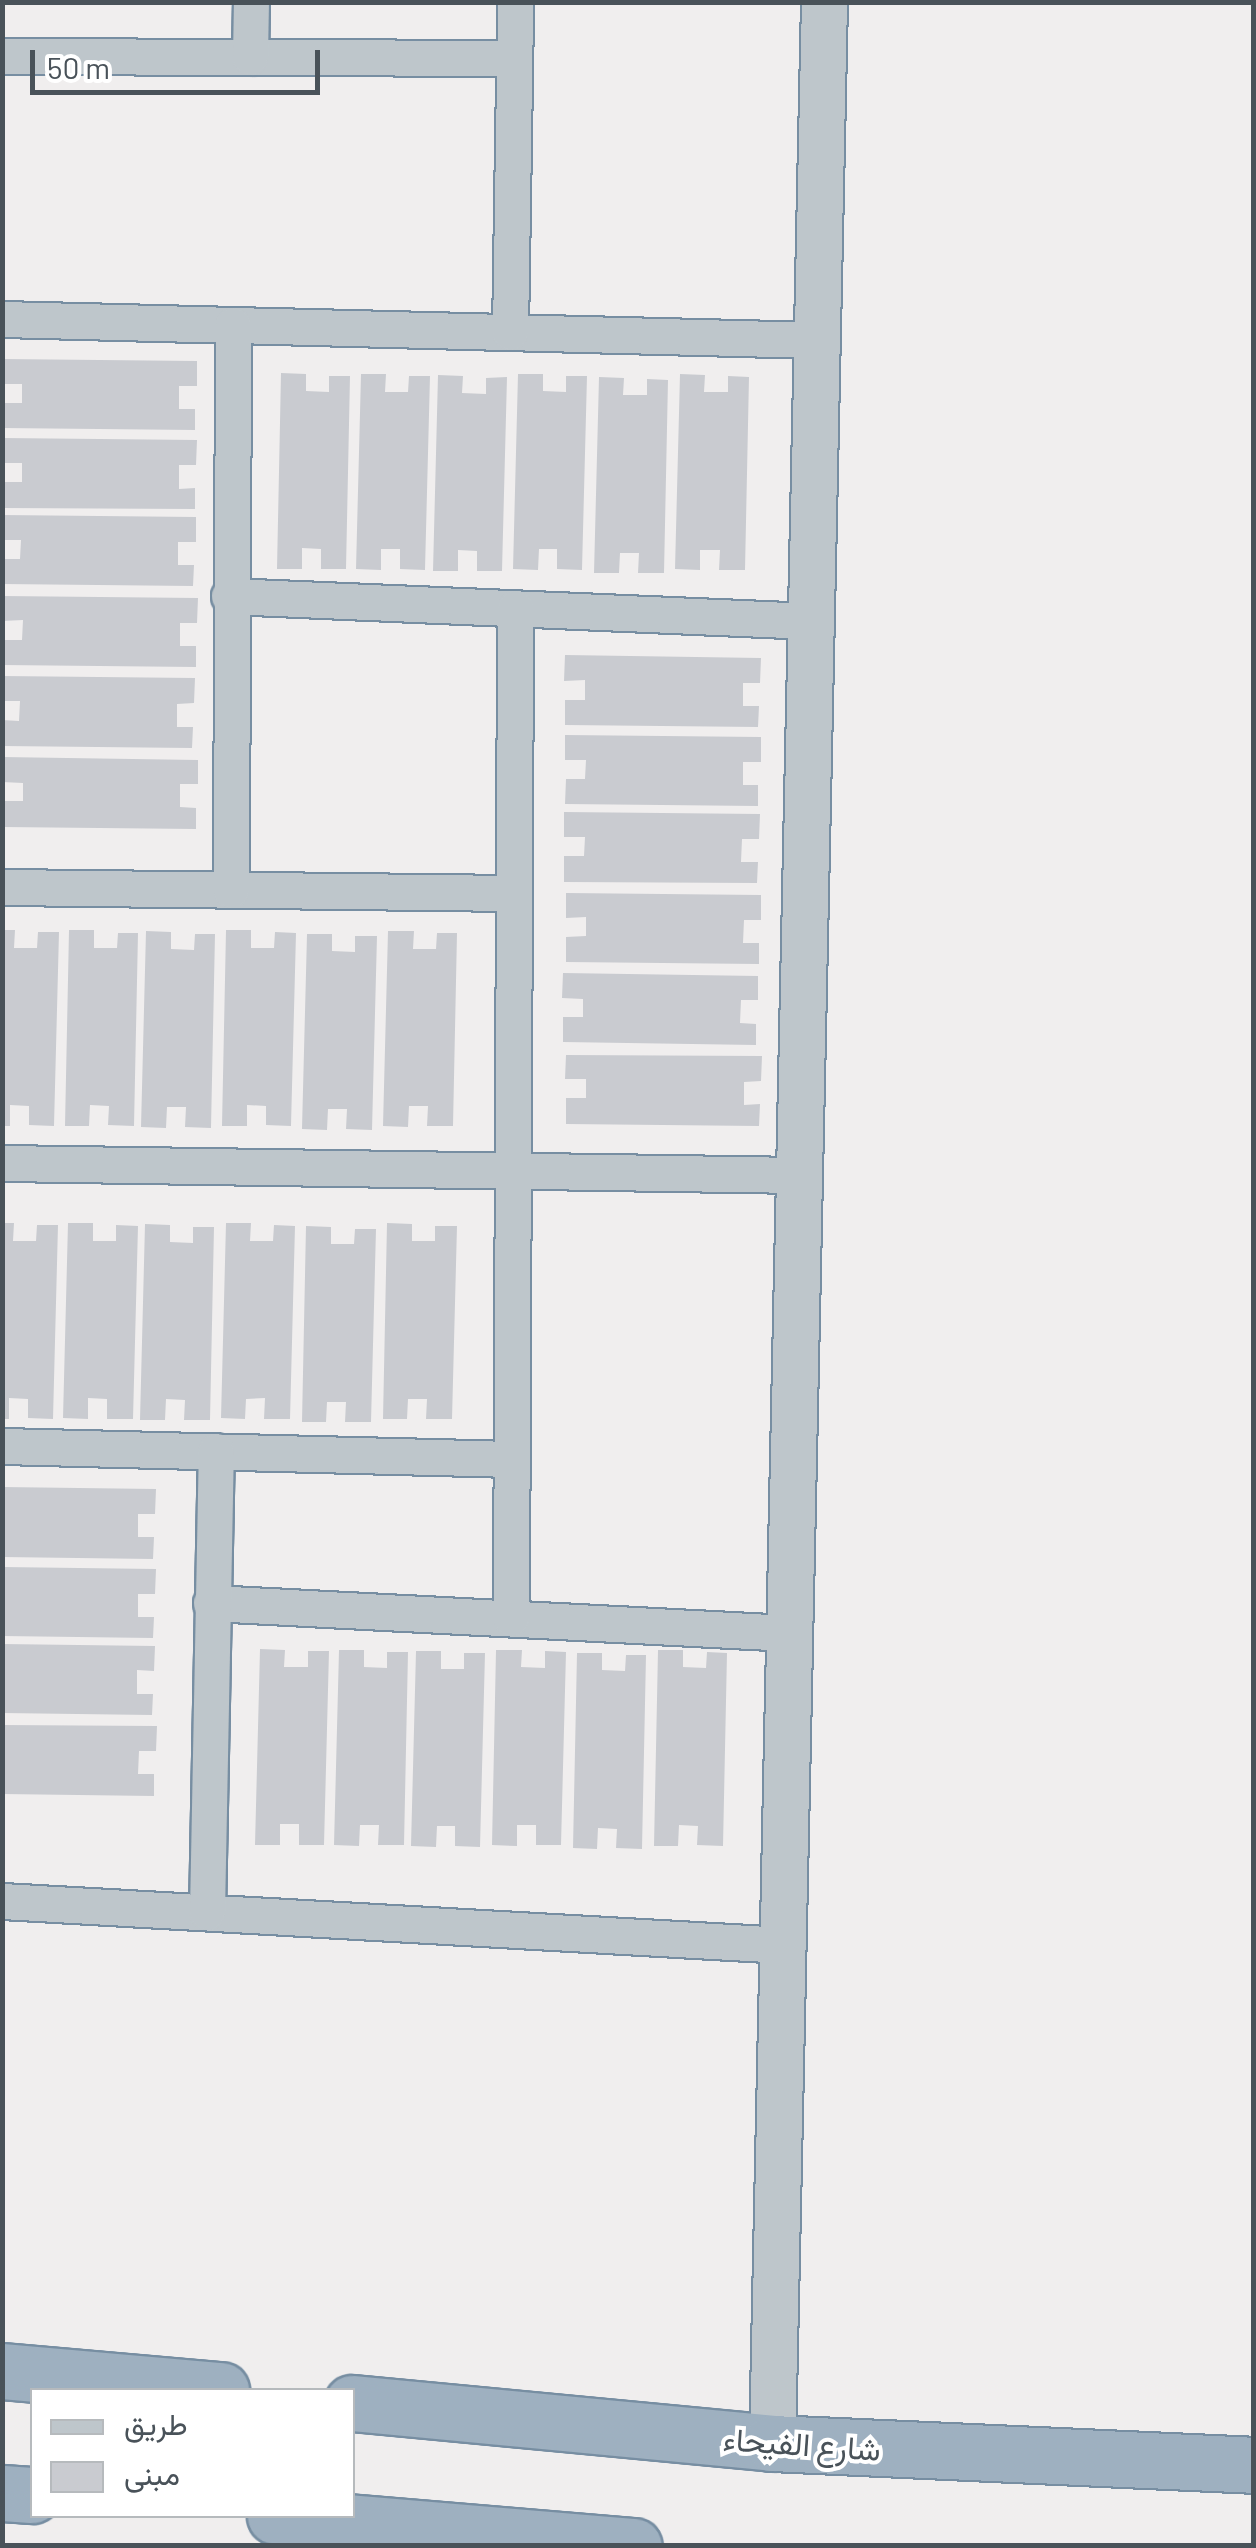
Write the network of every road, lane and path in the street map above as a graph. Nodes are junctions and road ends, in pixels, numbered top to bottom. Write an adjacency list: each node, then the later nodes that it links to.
1 (251, 2): 5 (street)
2 (514, 2): 6 (street)
3 (824, 2): 10 (street)
4 (2, 56): 5 (street)
5 (250, 57): 6 (street)
6 (514, 58): 9 (street)
7 (2, 319): 8 (street)
8 (234, 325): 9 (street); 11 (street)
9 (510, 332): 10 (street)
10 (817, 340): 13 (street)
11 (230, 596): 12 (street); 15 (street)
12 (516, 608): 13 (street); 16 (street)
13 (811, 621): 19 (street)
14 (2, 887): 15 (street)
15 (232, 890): 16 (street)
16 (514, 892): 18 (street)
17 (2, 1163): 18 (street)
18 (513, 1171): 19 (street); 22 (street)
19 (799, 1176): 25 (street)
20 (2, 1446): 21 (street)
21 (216, 1452): 22 (street); 23 (street)
22 (512, 1458): 24 (street)
23 (211, 1603): 24 (street); 27 (street)
24 (511, 1618): 25 (street)
25 (789, 1634): 28 (street)
26 (2, 1901): 27 (street)
27 (206, 1912): 28 (street)
28 (783, 1945): 32 (street)
29 (2, 2371): 30 (highway)
30 (198, 2388)
31 (355, 2402): 32 (highway, شارع الفيحاء)
32 (772, 2443): 33 (highway, شارع الفيحاء)
33 (1254, 2465)
34 (2, 2493): 35 (highway)
35 (30, 2495)
36 (299, 2518): 37 (highway)
37 (634, 2546)

